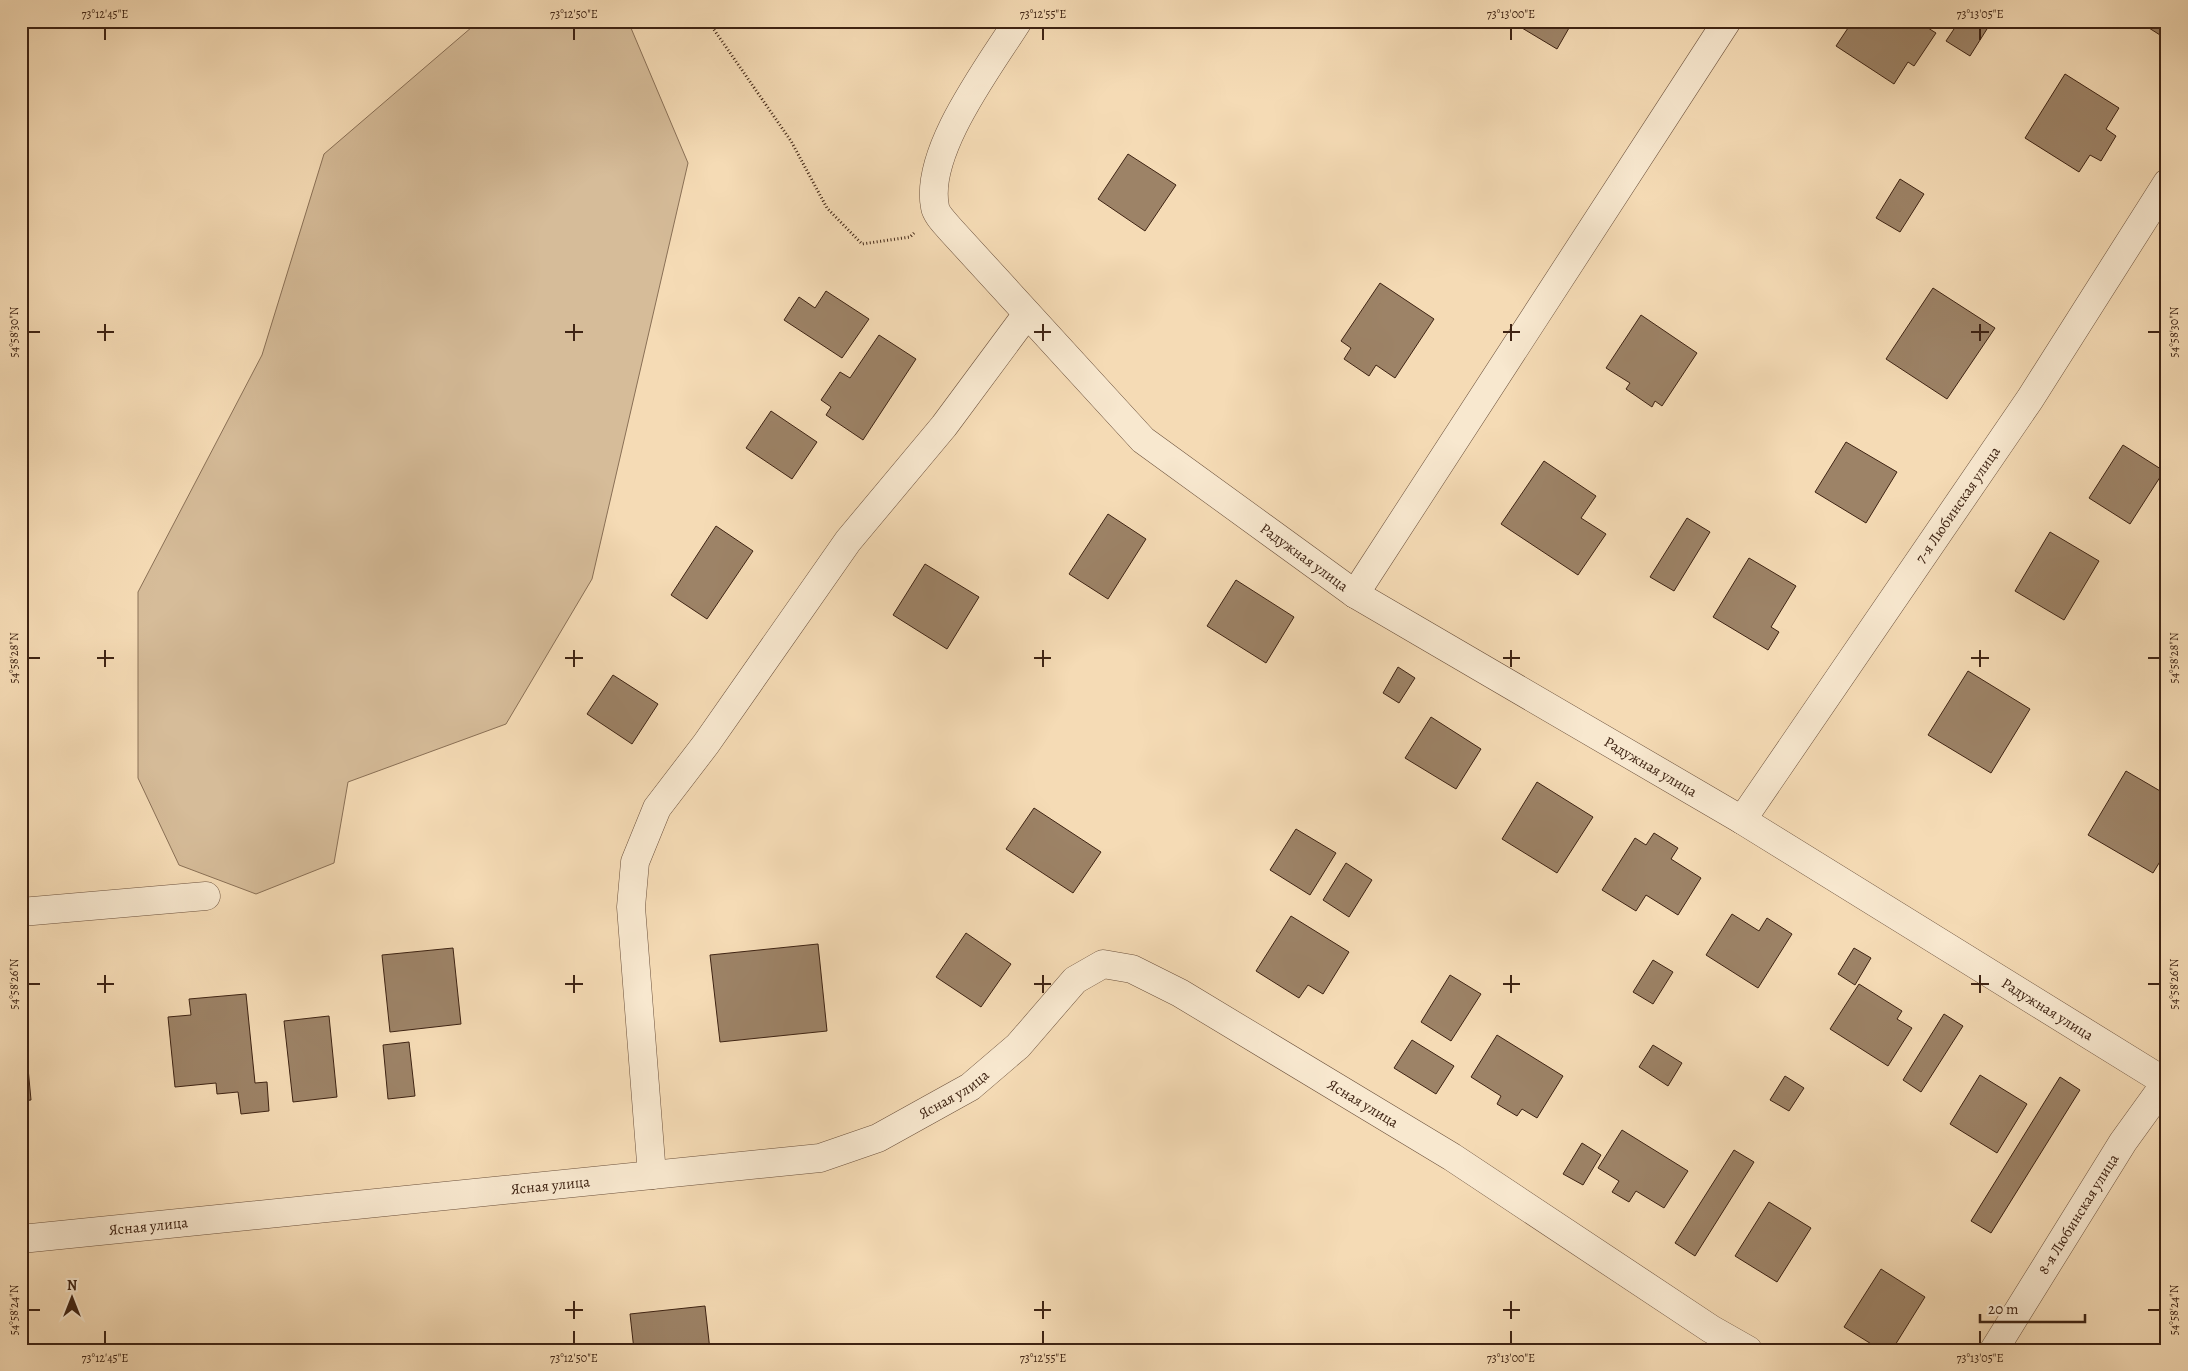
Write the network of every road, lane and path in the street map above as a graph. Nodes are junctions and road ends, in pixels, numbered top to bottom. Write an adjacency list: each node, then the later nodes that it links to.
1 (708, 21): 5 (path)
2 (1018, 21): 5 (street)
3 (1727, 21): 7 (street)
4 (2167, 183): 8 (street, 7-я Любинская улица)
5 (935, 209): 6 (street, Радужная улица)
6 (1027, 314): 7 (street, Радужная улица); 12 (street)
7 (1355, 594): 8 (street, Радужная улица)
8 (1742, 820): 11 (street, Радужная улица)
9 (206, 896): 10 (street)
10 (21, 912)
11 (2166, 1082): 15 (street, 8-я Любинская улица)
12 (652, 1175): 13 (street, Ясная улица); 14 (street, Ясная улица)
13 (21, 1239)
14 (1748, 1350)
15 (1994, 1350)

